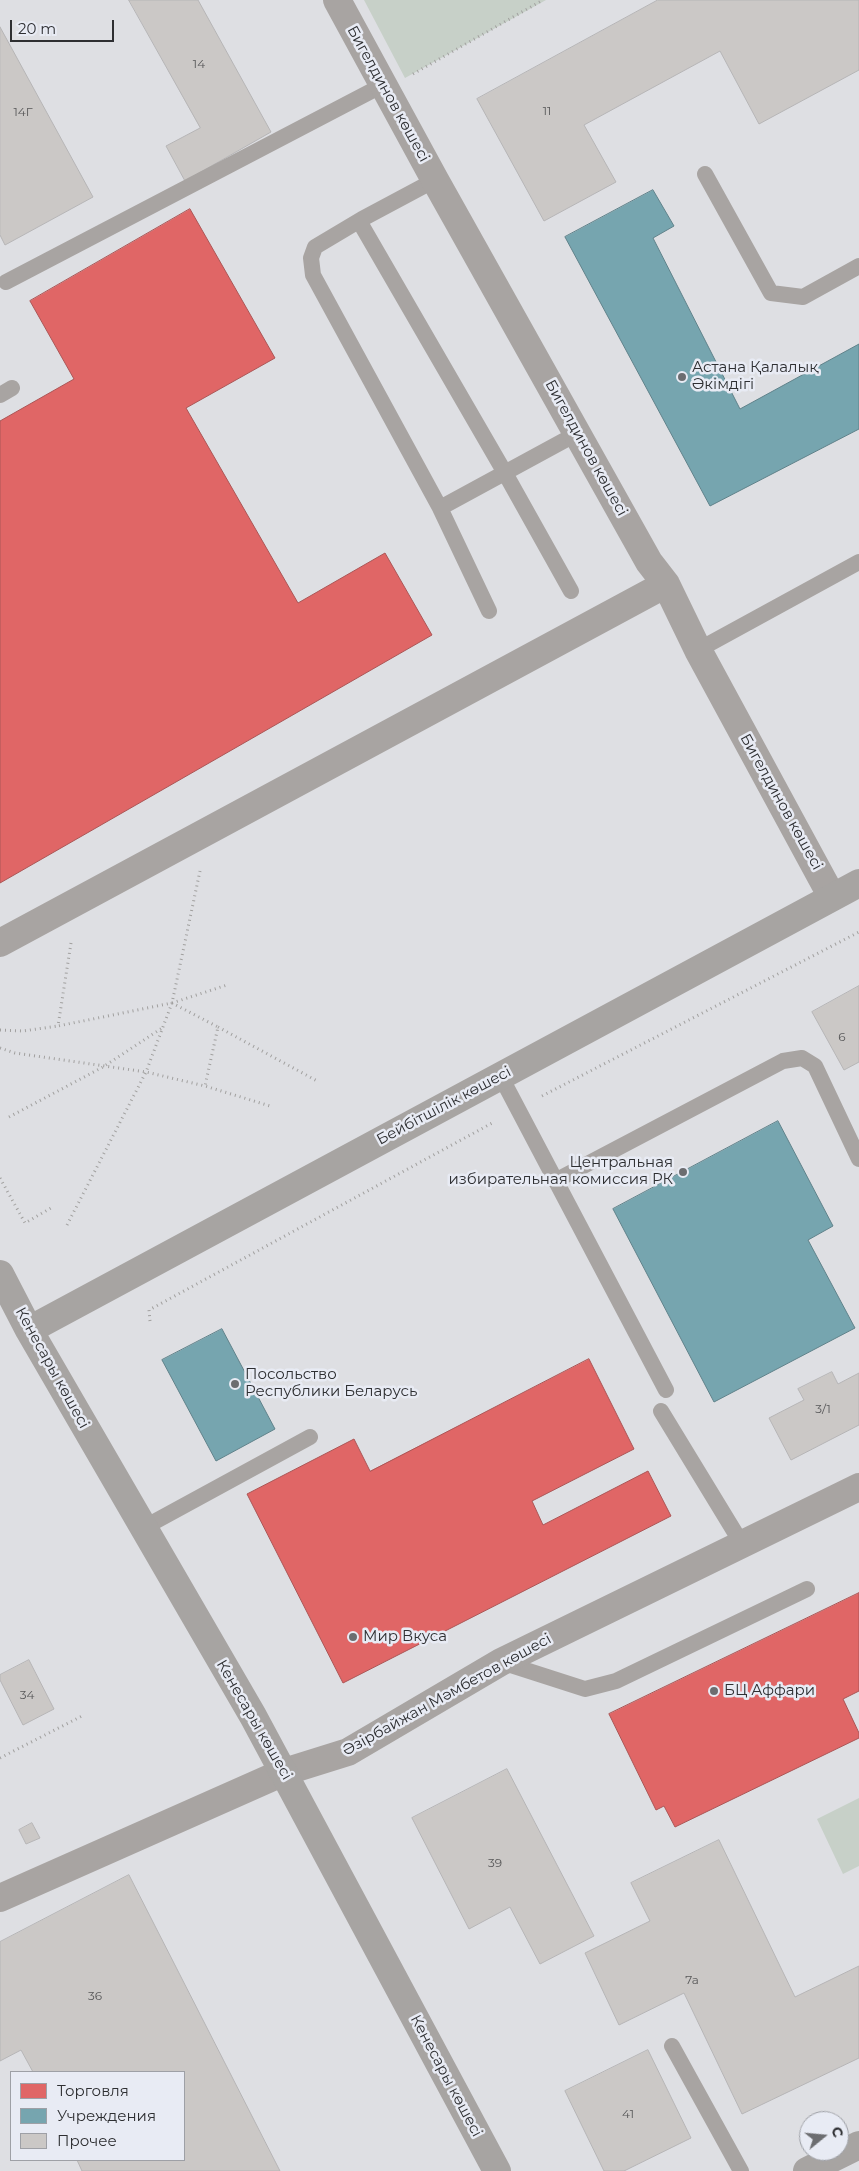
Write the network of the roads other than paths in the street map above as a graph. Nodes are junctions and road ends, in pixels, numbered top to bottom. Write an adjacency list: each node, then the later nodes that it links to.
1 (337, 0): 2 (street, Бигелдинов көшесі)
2 (394, 82): 4 (street, Бигелдинов көшесі); 7 (lane)
3 (705, 174): 6 (lane)
4 (435, 180): 5 (lane); 8 (street, Бигелдинов көшесі)
5 (362, 219): 9 (lane); 10 (lane)
6 (859, 266)
7 (6, 282)
8 (578, 433): 9 (lane); 12 (street, Бигелдинов көшесі)
9 (505, 473): 10 (lane); 13 (lane)
10 (440, 508): 14 (lane)
11 (859, 562): 15 (lane)
12 (666, 584): 15 (street, Бигелдинов көшесі); 18 (street)
13 (570, 591)
14 (489, 611)
15 (698, 650): 17 (street, Бигелдинов көшесі)
16 (859, 883): 17 (main road, Бейбітшілік көшесі)
17 (832, 896): 19 (main road, Бейбітшілік көшесі)
18 (0, 943)
19 (500, 1075): 21 (lane); 23 (main road, Бейбітшілік көшесі)
20 (859, 1159): 21 (lane)
21 (556, 1181): 24 (lane)
22 (0, 1274): 23 (main road, Кенесары көшесі)
23 (29, 1330): 28 (main road, Кенесары көшесі)
24 (666, 1390)
25 (661, 1411): 29 (lane)
26 (310, 1437): 28 (lane)
27 (859, 1487): 29 (street, Әзірбайжан Мәмбетов көшесі)
28 (143, 1528): 32 (main road, Кенесары көшесі)
29 (742, 1544): 31 (street, Әзірбайжан Мәмбетов көшесі)
30 (806, 1589): 31 (lane)
31 (501, 1662): 32 (street, Әзірбайжан Мәмбетов көшесі)
32 (284, 1772): 33 (street, Әзірбайжан Мәмбетов көшесі); 36 (main road, Кенесары көшесі)
33 (0, 1898)
34 (672, 2046): 37 (lane)
35 (859, 2145): 38 (main road)
36 (497, 2171)
37 (740, 2171)
38 (807, 2171)

